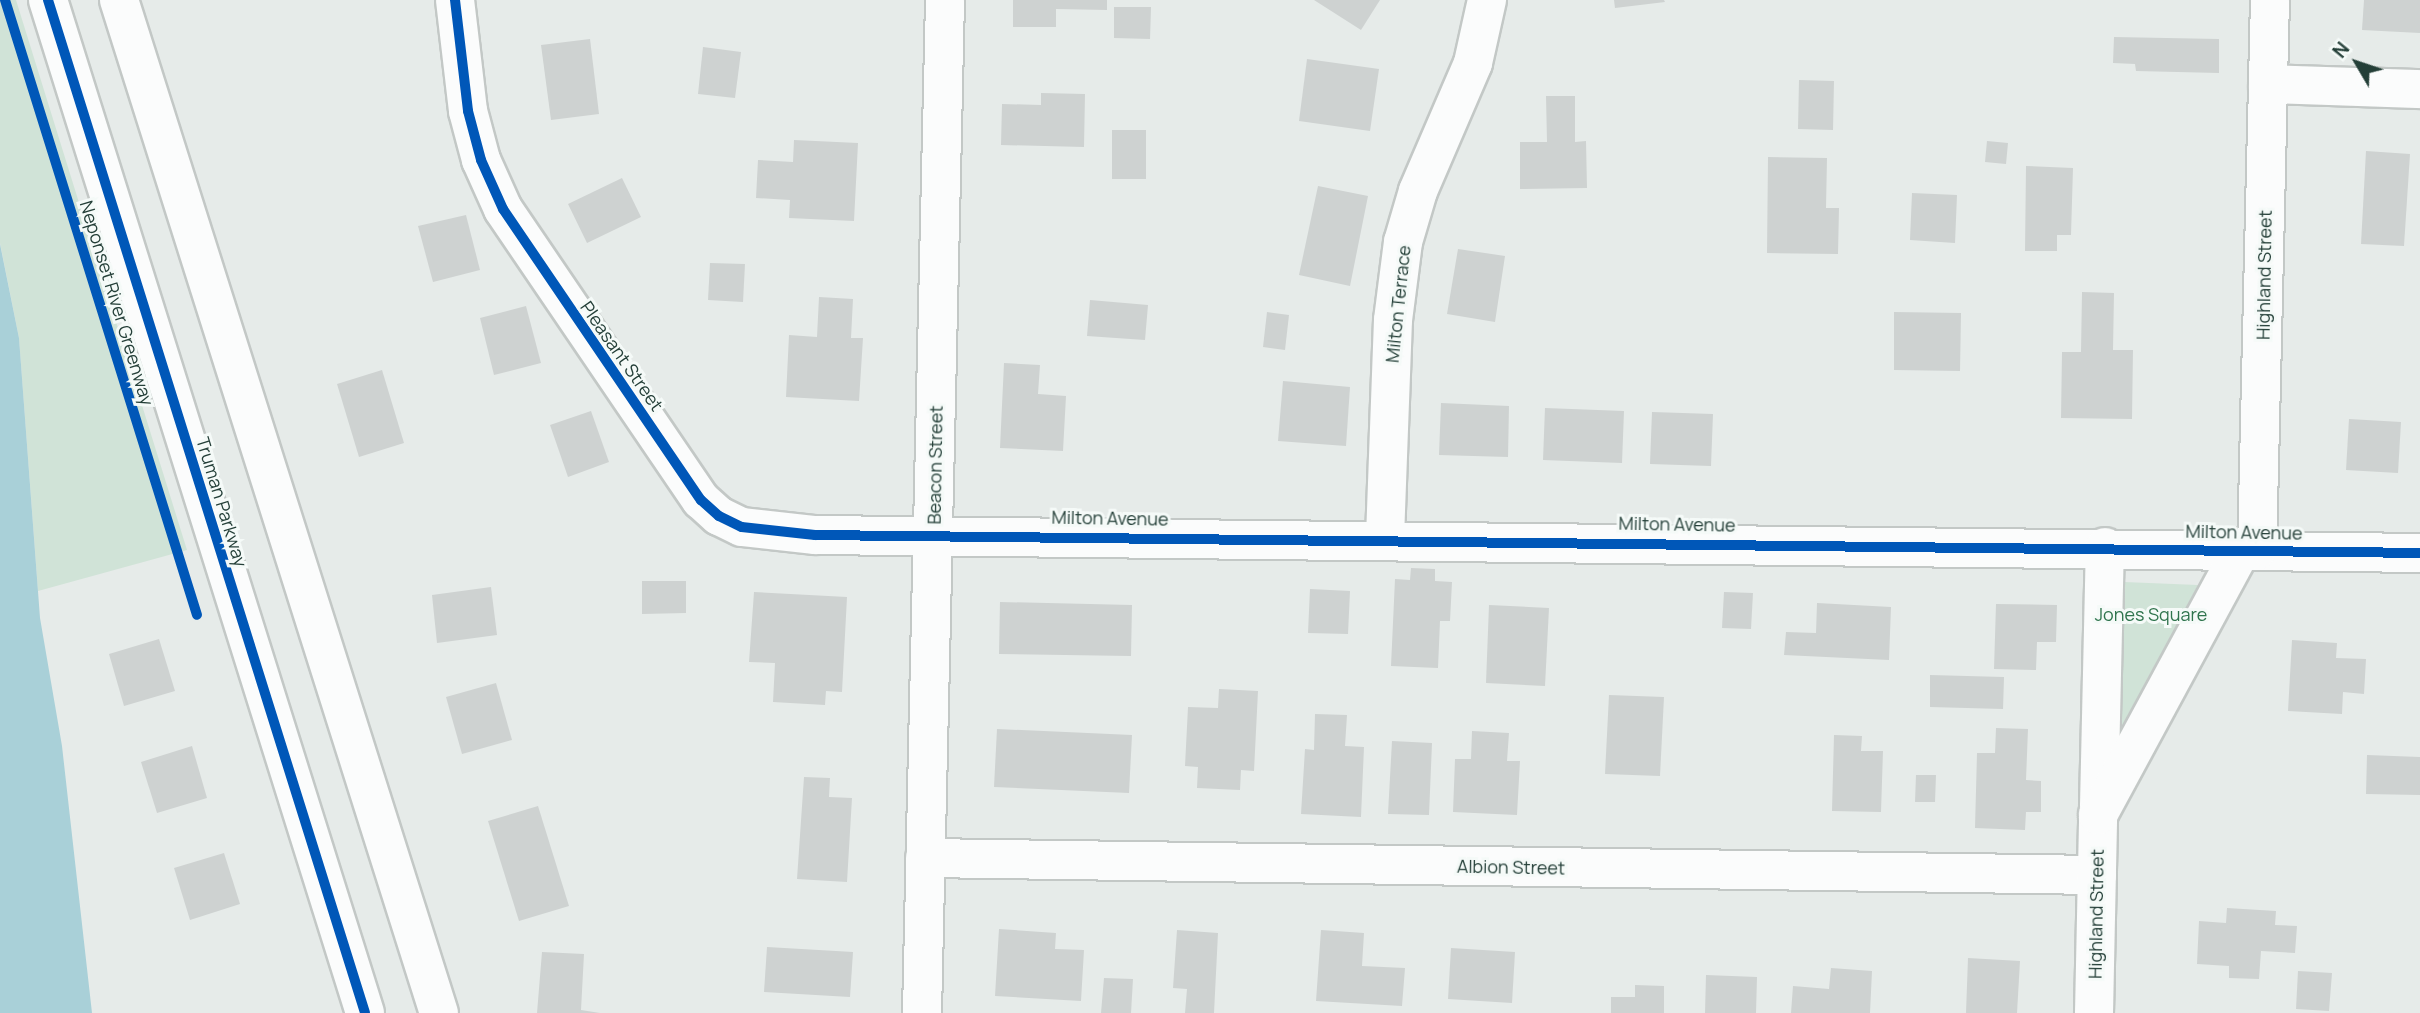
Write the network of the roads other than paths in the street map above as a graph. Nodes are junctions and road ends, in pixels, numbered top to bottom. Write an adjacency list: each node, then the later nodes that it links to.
1 (48, 0): 17 (street, Truman Parkway)
2 (119, 0): 18 (street)
3 (455, 0): 9 (street, Pleasant Street)
4 (945, 0): 9 (street, Beacon Street)
5 (1487, 0): 10 (street, Milton Terrace)
6 (2270, 0): 7 (street, Highland Street)
7 (2268, 84): 8 (street); 12 (street, Highland Street)
8 (2420, 89)
9 (934, 534): 10 (street, Milton Avenue); 15 (street, Beacon Street)
10 (1385, 538): 11 (street, Milton Avenue)
11 (2105, 547): 12 (street, Milton Avenue); 14 (street, Highland Street)
12 (2249, 550): 13 (street, Milton Avenue); 14 (street, Highland Street)
13 (2420, 553)
14 (2098, 815): 16 (street, Highland Street)
15 (925, 858): 16 (street, Albion Street); 19 (street, Beacon Street)
16 (2097, 875): 20 (street, Highland Street)
17 (365, 1013)
18 (439, 1013)
19 (922, 1013)
20 (2094, 1013)

